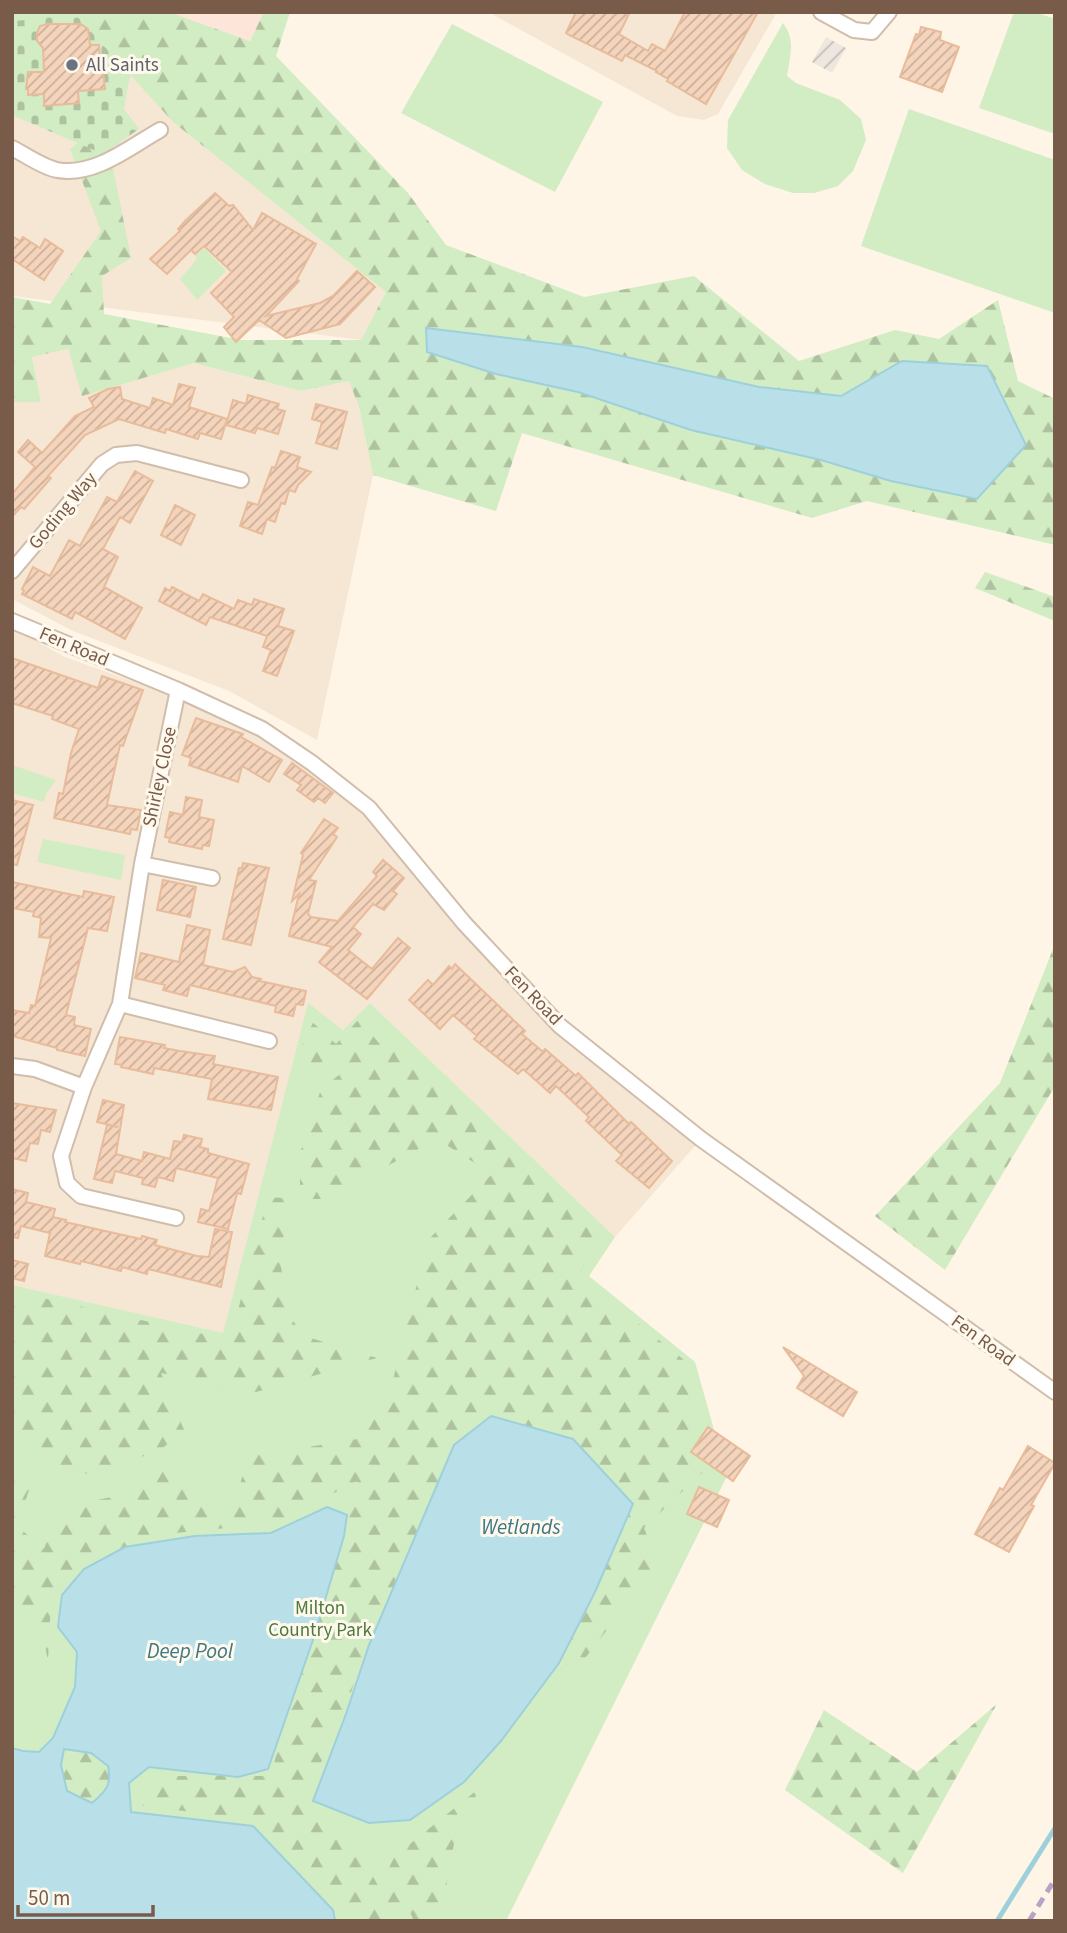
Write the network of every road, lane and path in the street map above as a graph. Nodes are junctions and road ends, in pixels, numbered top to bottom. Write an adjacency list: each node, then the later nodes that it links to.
1 (821, 12): 2 (street)
2 (889, 12)
3 (160, 130): 4 (street)
4 (12, 148)
5 (241, 480): 6 (street, Goding Way)
6 (12, 571)
7 (12, 621): 8 (street, Fen Road)
8 (178, 690): 9 (street, Shirley Close); 16 (street, Fen Road)
9 (142, 864): 10 (street); 11 (street, Shirley Close)
10 (212, 878)
11 (120, 1004): 12 (street); 14 (street, Shirley Close)
12 (269, 1041)
13 (12, 1066): 14 (street)
14 (84, 1087): 15 (street, Shirley Close)
15 (176, 1218)
16 (1055, 1392)

